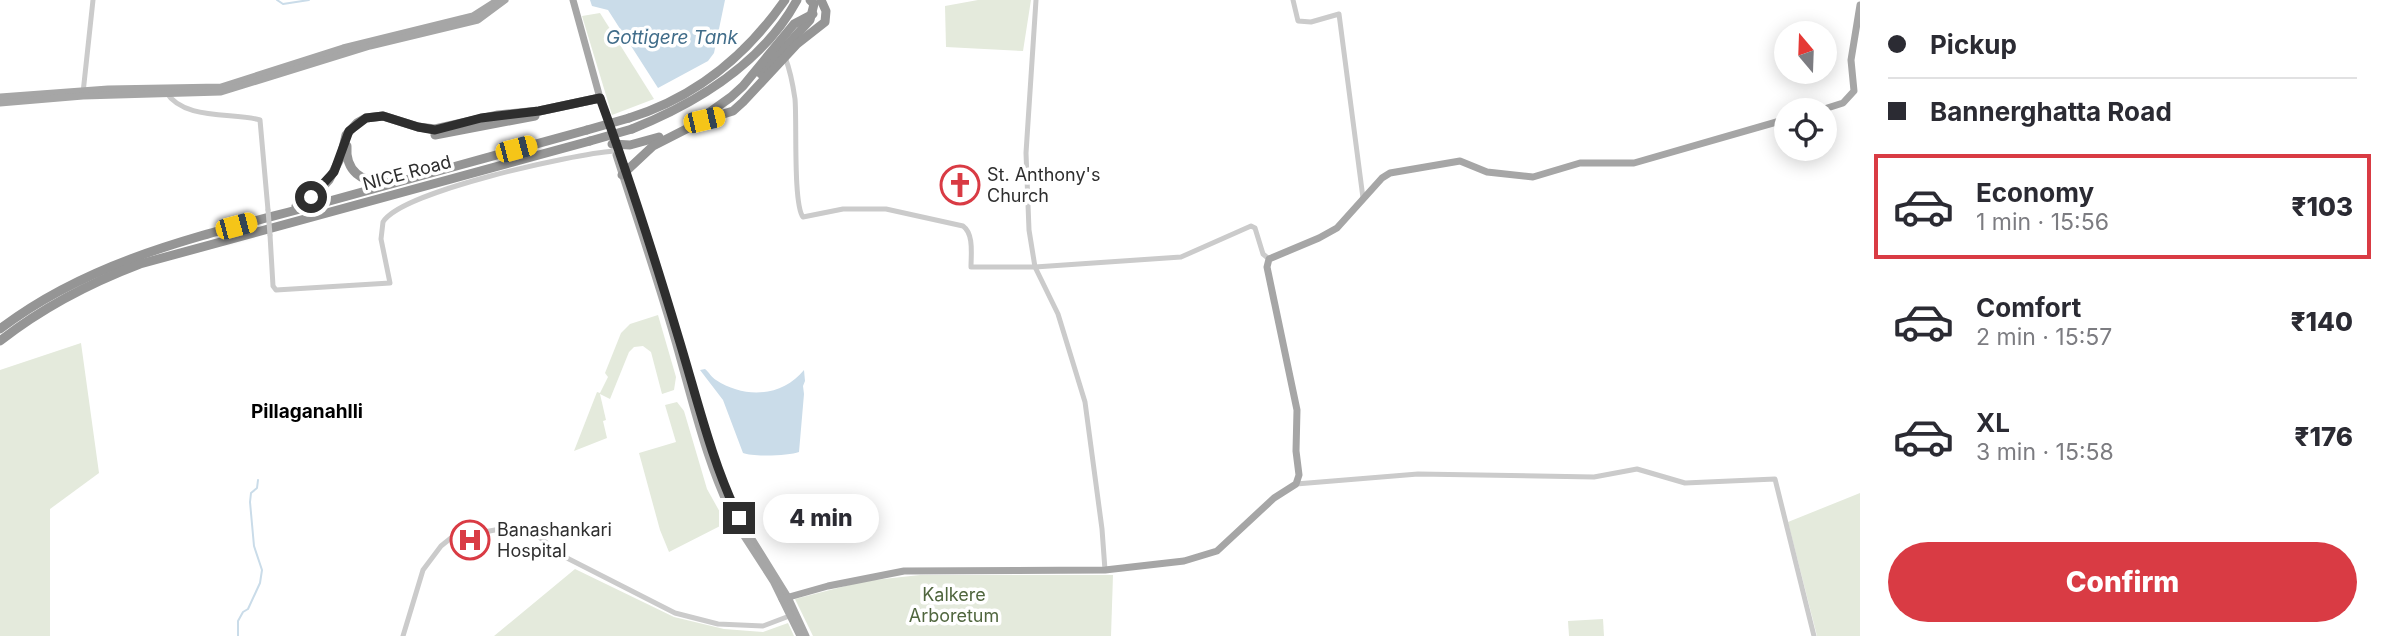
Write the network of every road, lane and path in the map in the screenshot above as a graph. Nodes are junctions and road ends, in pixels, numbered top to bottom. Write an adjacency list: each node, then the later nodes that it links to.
1 (93, 0): 14 (street)
2 (498, 0): 13 (main road)
3 (505, 0): 13 (main road)
4 (571, 0): 16 (main road)
5 (785, 0): 23 (highway, NICE Road, bridge)
6 (810, 0): 19 (highway)
7 (821, 0): 12 (highway)
8 (1036, 0): 27 (street)
9 (1293, 0): 24 (street)
10 (798, 2): 29 (highway, NICE Road, bridge)
11 (1860, 5): 18 (main road)
12 (785, 57): 19 (highway); 27 (street)
13 (166, 91): 14 (main road); 21 (street, bridge)
14 (83, 93): 15 (main road); 17 (main road)
15 (0, 97)
16 (599, 101): 21 (main road); 23 (highway); 25 (highway)
17 (0, 103)
18 (1837, 105)
19 (705, 116): 21 (highway); 22 (highway)
20 (1774, 122): 24 (main road)
21 (614, 146): 22 (main road)
22 (624, 173): 32 (main road)
23 (398, 182): 25 (highway, NICE Road)
24 (1363, 198): 26 (main road)
25 (279, 215): 28 (highway, NICE Road)
26 (1269, 259): 27 (street); 30 (main road)
27 (1035, 267): 31 (street)
28 (0, 328)
29 (0, 341)
30 (1296, 484): 31 (main road); 37 (street)
31 (1105, 570): 32 (main road)
32 (785, 598): 33 (main road)
33 (793, 615): 34 (street); 35 (main road); 36 (main road)
34 (402, 636)
35 (800, 636)
36 (806, 636)
37 (1814, 636)

